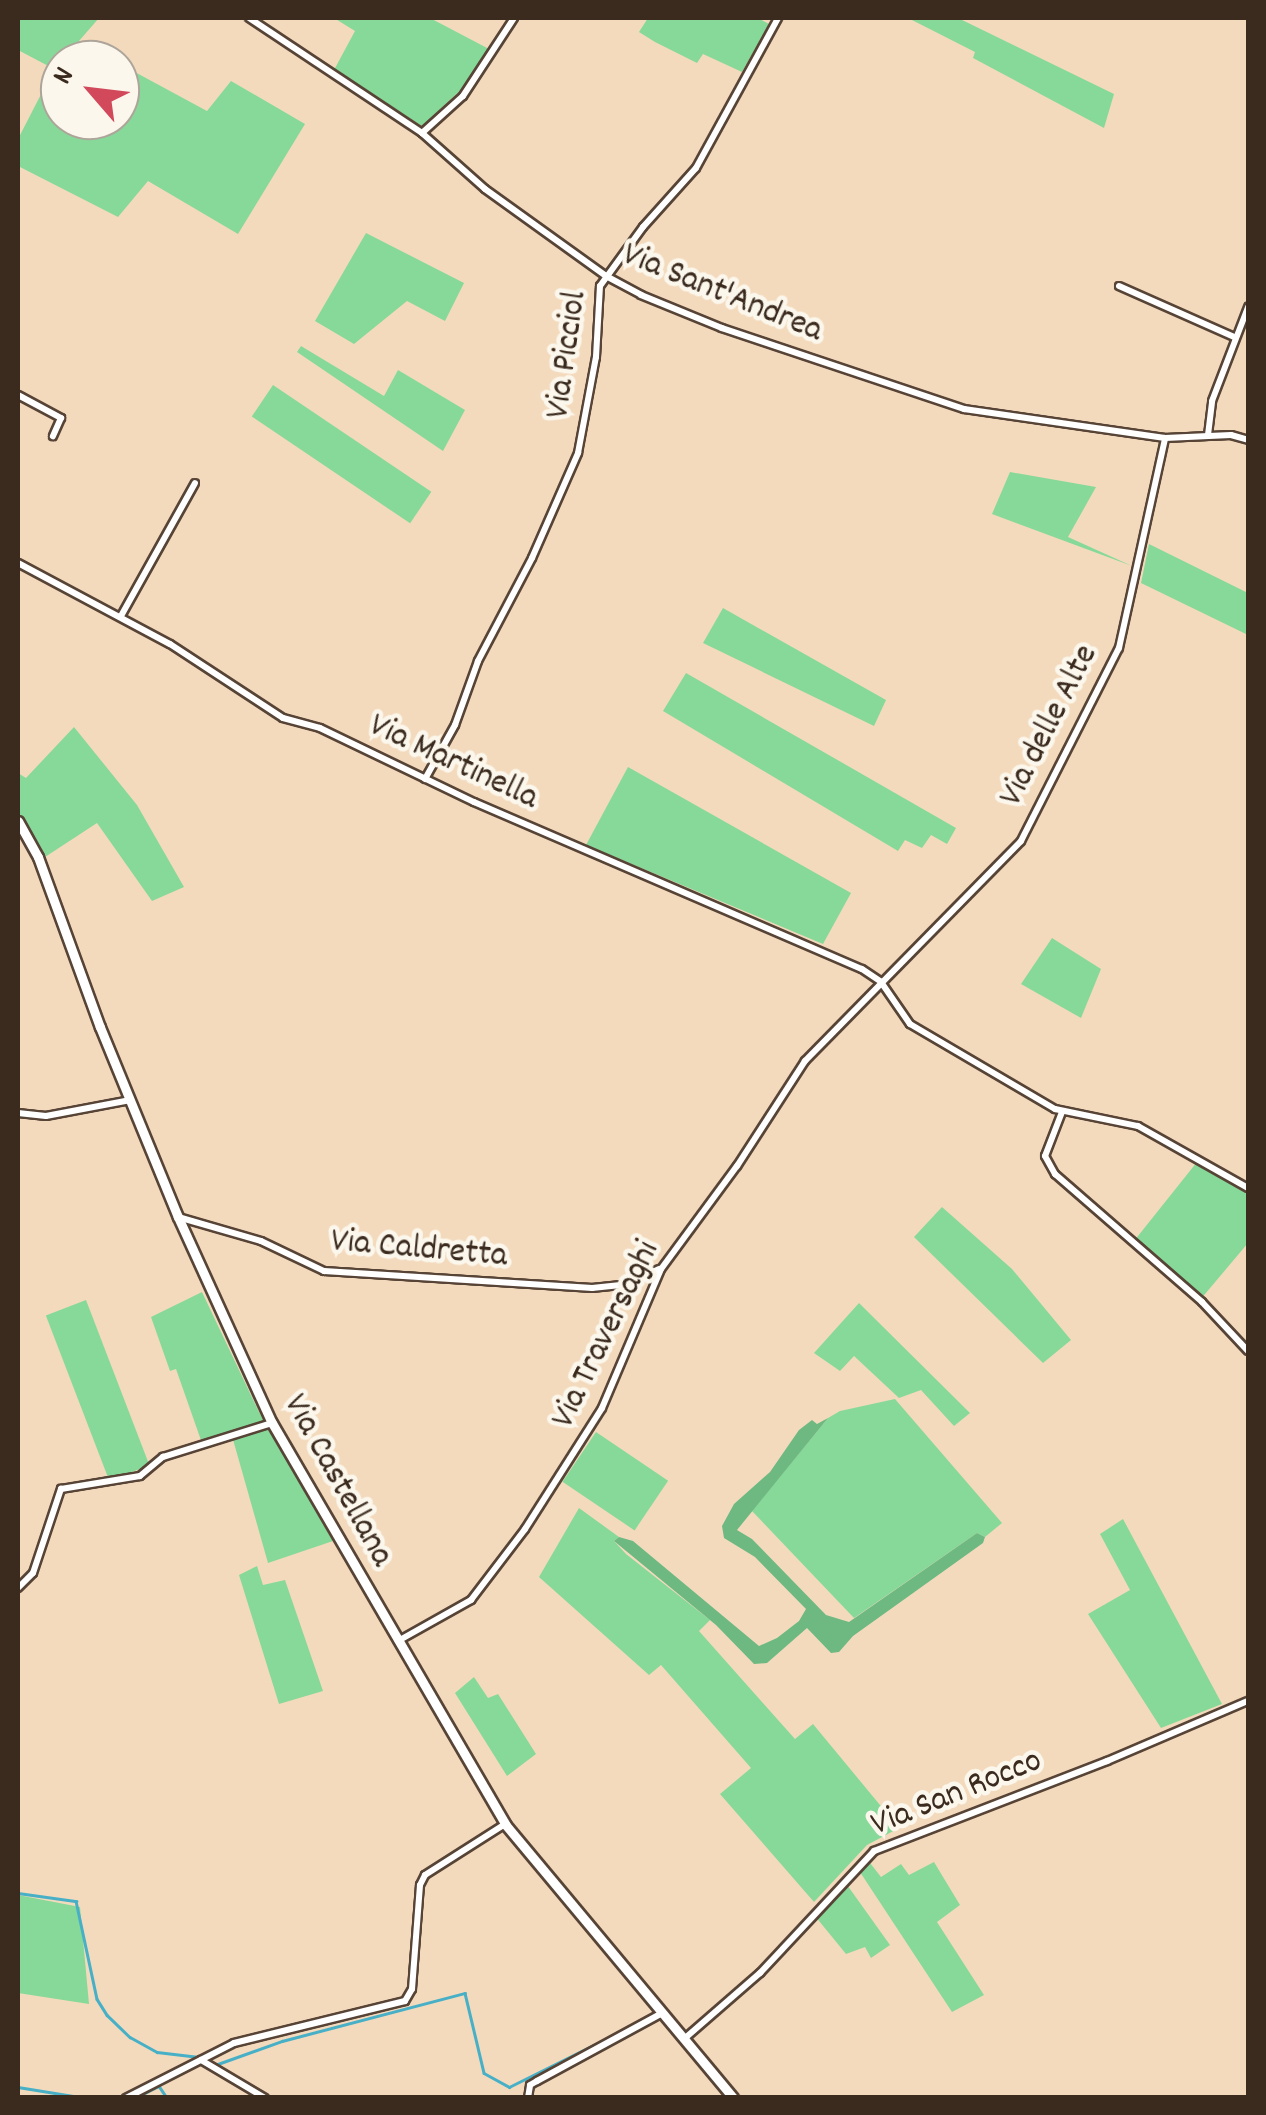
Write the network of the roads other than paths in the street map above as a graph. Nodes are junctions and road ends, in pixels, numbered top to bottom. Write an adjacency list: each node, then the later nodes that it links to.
1 (249, 18): 4 (street, Via Sant'Andrea)
2 (514, 18): 4 (street)
3 (778, 18): 5 (street, Via Picciol)
4 (422, 133): 5 (street, Via Sant'Andrea)
5 (606, 276): 12 (street, Via Sant'Andrea); 17 (street, Via Picciol)
6 (1119, 286): 8 (street)
7 (1248, 307): 8 (street)
8 (1234, 337): 11 (street)
9 (18, 395): 10 (street)
10 (53, 436)
11 (1208, 436): 12 (street, Via Sant'Andrea); 13 (street, Via Sant'Andrea)
12 (1165, 438): 19 (street, Via delle Alte)
13 (1248, 440)
14 (195, 483): 16 (street)
15 (18, 563): 16 (street, Via Martinella)
16 (121, 616): 17 (street, Via Martinella)
17 (425, 779): 19 (street, Via Martinella)
18 (18, 821): 20 (main road, Via Castellana)
19 (881, 982): 22 (street); 25 (street, Via Traversaghi)
20 (130, 1100): 21 (street); 24 (main road, Via Castellana)
21 (18, 1112)
22 (1062, 1112): 23 (street); 26 (street)
23 (1248, 1188)
24 (178, 1217): 25 (street, Via Caldretta); 27 (main road, Via Castellana)
25 (660, 1269): 29 (street, Via Traversaghi)
26 (1248, 1351)
27 (272, 1423): 28 (street); 29 (main road, Via Castellana)
28 (18, 1588)
29 (397, 1642): 31 (main road, Via Castellana)
30 (1248, 1701): 33 (street, Via San Rocco)
31 (505, 1824): 32 (main road, Via Castellana); 34 (street)
32 (662, 2014): 33 (main road, Via Castellana); 37 (street)
33 (684, 2039): 38 (main road, Via Castellana)
34 (201, 2060): 35 (street); 36 (street)
35 (126, 2098)
36 (265, 2098)
37 (528, 2098)
38 (733, 2098)

